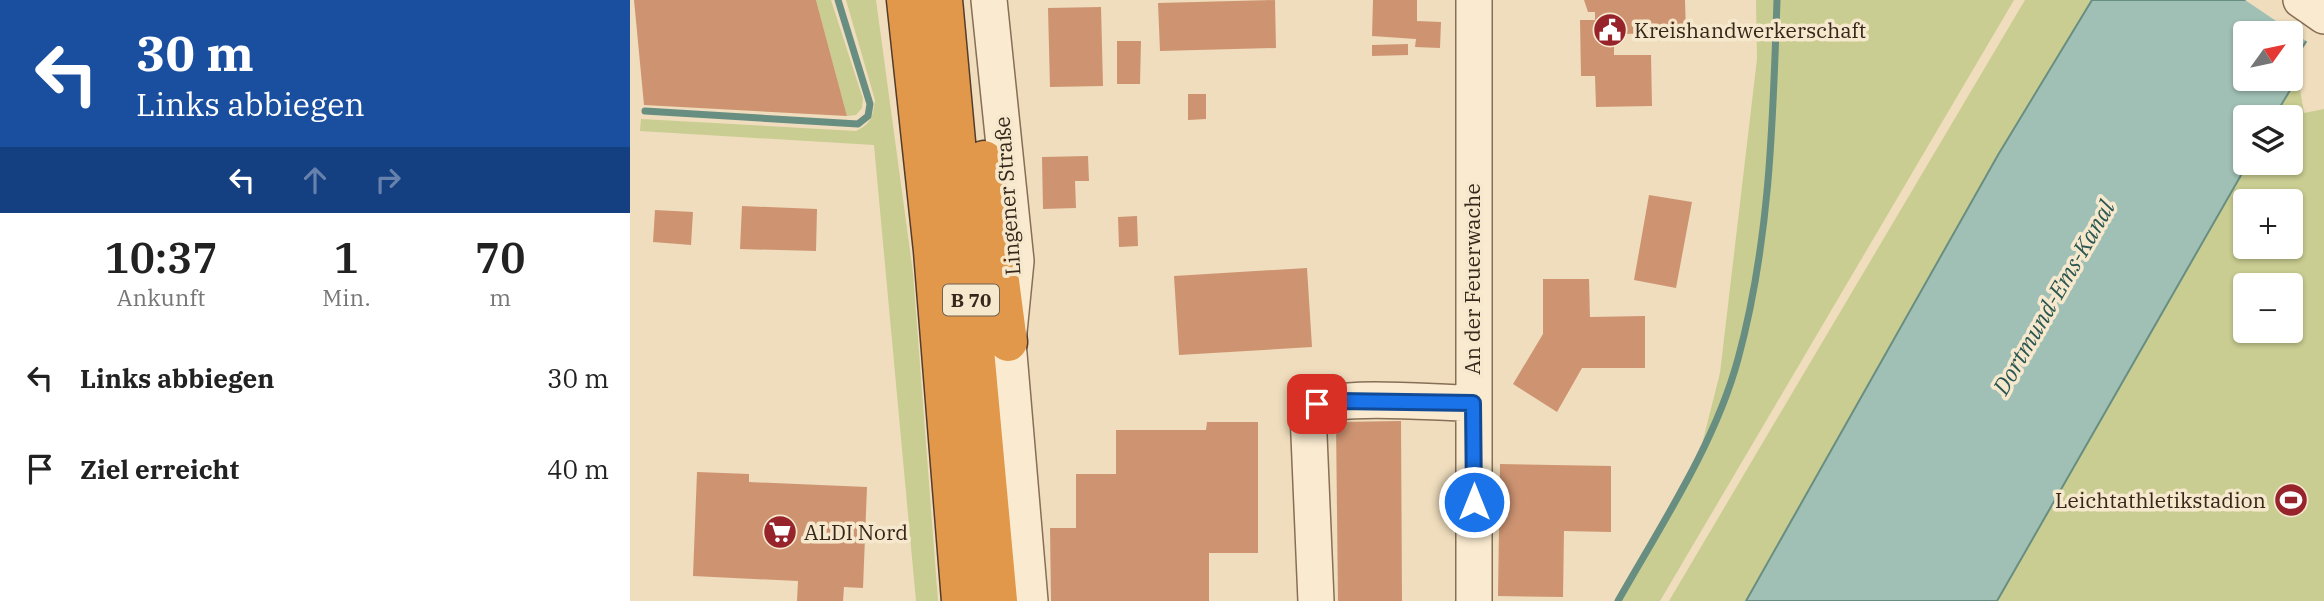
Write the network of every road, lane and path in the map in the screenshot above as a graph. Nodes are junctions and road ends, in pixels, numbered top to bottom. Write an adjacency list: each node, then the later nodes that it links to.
1 (906, 0): 10 (highway, B 70)
2 (943, 0): 11 (highway, B 70)
3 (954, 0): 8 (highway)
4 (989, 0): 8 (street, Lingener Straße)
5 (1474, 0): 9 (street, An der Feuerwache)
6 (2301, 0): 7 (street)
7 (2324, 16)
8 (1008, 342): 12 (street, Lingener Straße)
9 (1473, 403): 13 (street); 14 (street, An der Feuerwache)
10 (961, 601)
11 (998, 601)
12 (1030, 601)
13 (1316, 601)
14 (1474, 601)

